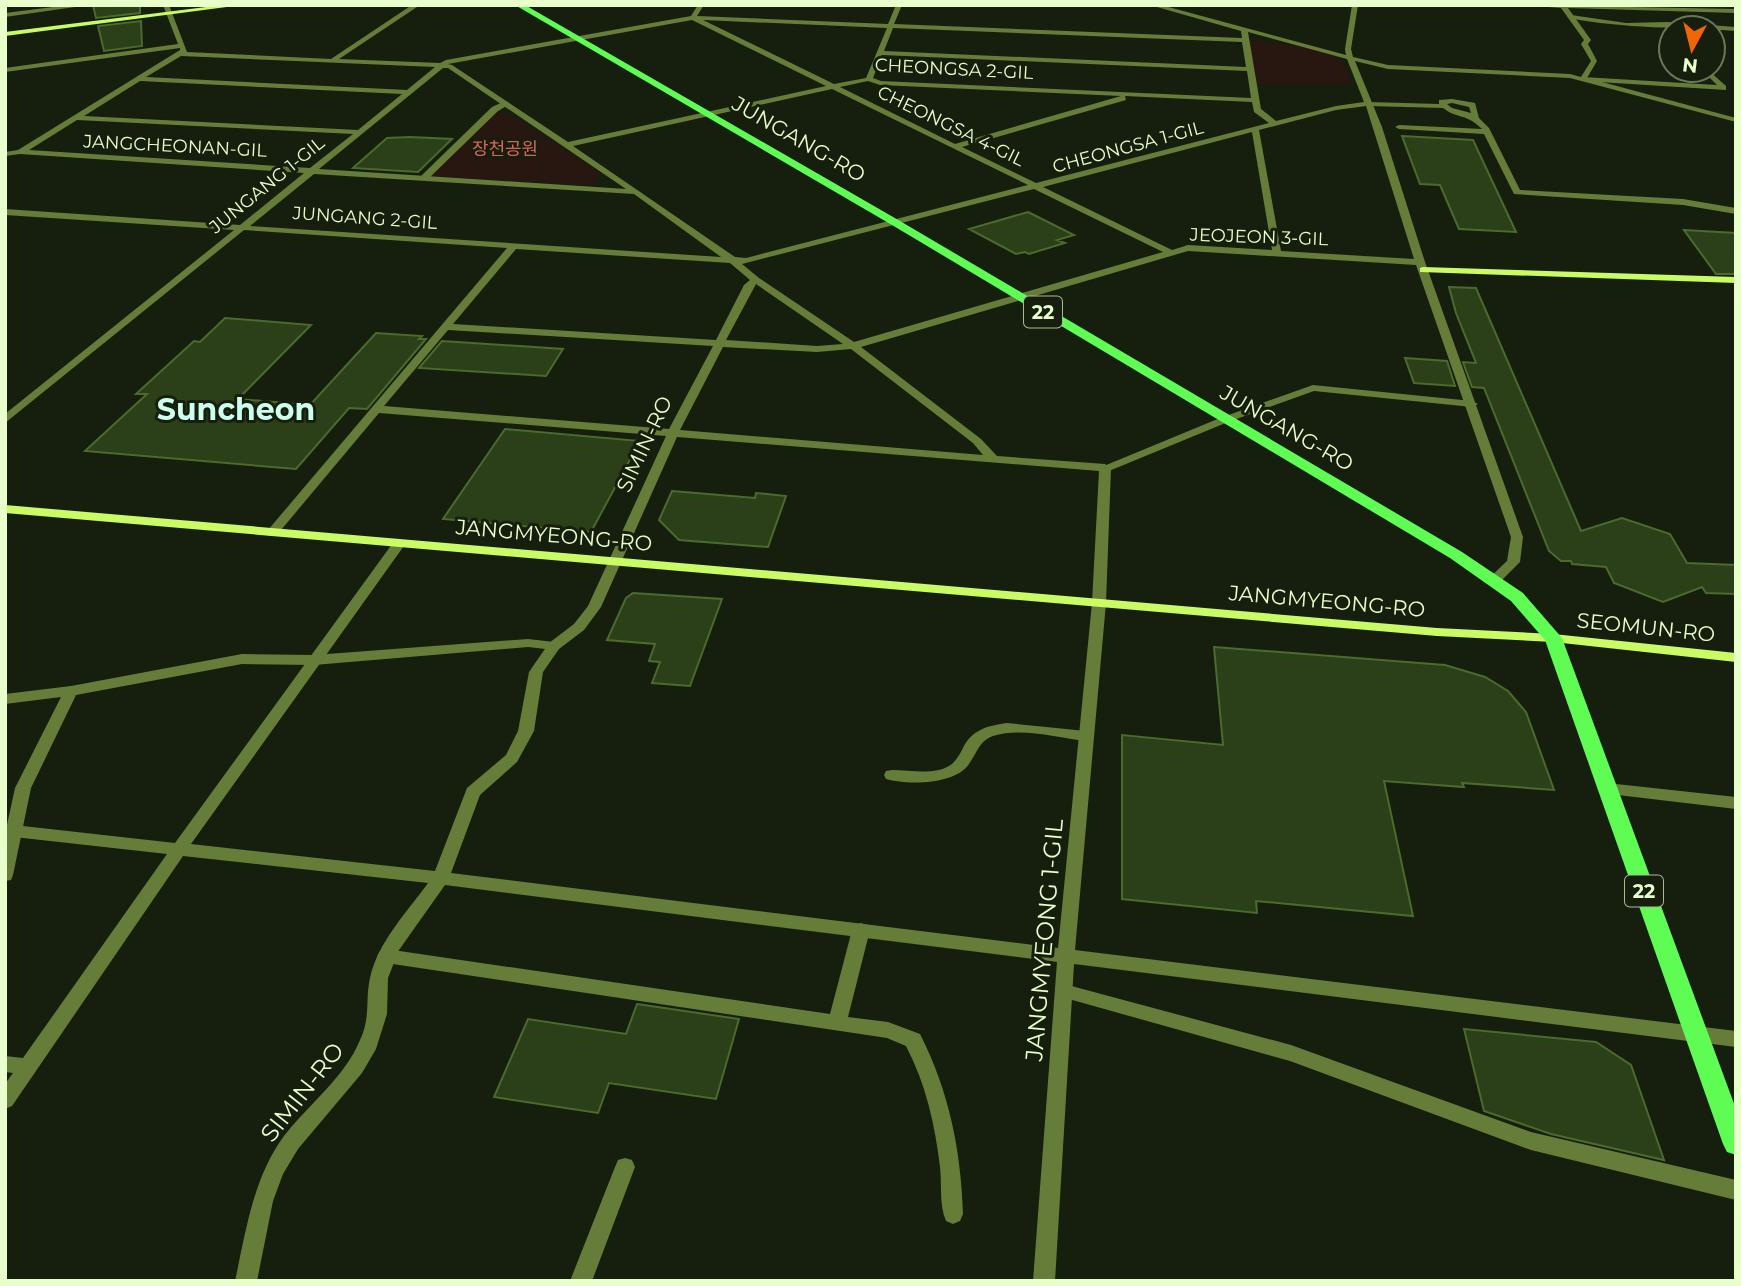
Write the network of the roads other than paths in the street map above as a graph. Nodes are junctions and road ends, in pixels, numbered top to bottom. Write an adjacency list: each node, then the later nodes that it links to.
1 (86, 5): 14 (street); 17 (street)
2 (166, 5): 13 (street)
3 (239, 5): 13 (street)
4 (417, 5): 26 (street)
5 (519, 5): 22 (main road, JUNGANG-RO / 22)
6 (701, 5): 16 (street)
7 (899, 5): 18 (street)
8 (1153, 5): 21 (street)
9 (1355, 5): 25 (street)
10 (1525, 5): 11 (street)
11 (1563, 6): 12 (street); 15 (street)
12 (1736, 11)
13 (170, 14): 17 (street); 23 (street)
14 (5, 15)
15 (1571, 17): 19 (street); 32 (street)
16 (693, 18): 18 (street, JUNGANG 1-GIL); 22 (street, JUNGANG 1-GIL); 34 (street, CHEONGSA 4-GIL)
17 (91, 24): 20 (street)
18 (893, 25): 21 (street, JUNGANG 1-GIL); 24 (street)
19 (1736, 29)
20 (5, 34)
21 (1245, 35): 25 (street); 28 (street)
22 (580, 38): 27 (street, JUNGANG 1-GIL); 41 (main road, JUNGANG-RO / 22)
23 (181, 50): 26 (street); 29 (street); 30 (street)
24 (880, 53): 28 (street); 31 (street)
25 (1350, 58): 32 (street); 39 (street)
26 (333, 60): 27 (street)
27 (442, 65): 35 (street, JUNGANG 1-GIL); 38 (street)
28 (1250, 69): 37 (street)
29 (5, 70)
30 (139, 79): 35 (street); 43 (street)
31 (869, 79): 34 (street, CHEONGSA 2-GIL); 36 (street, CHEONGSA 2-GIL)
32 (1583, 79): 33 (street); 44 (street)
33 (1718, 84)
34 (836, 87): 41 (street, CHEONGSA 2-GIL); 51 (street, CHEONGSA 4-GIL)
35 (409, 92): 48 (street, JUNGANG 1-GIL)
36 (1136, 94): 37 (street, CHEONGSA 2-GIL); 51 (street, CHEONGSA 2-GIL)
37 (1254, 100): 45 (street)
38 (506, 104): 50 (street); 55 (street)
39 (1368, 104): 40 (street, CHEONGSA 1-GIL); 45 (street, CHEONGSA 1-GIL); 66 (street)
40 (1444, 106): 42 (street); 42 (street, CHEONGSA 1-GIL)
41 (708, 114): 50 (street, CHEONGSA 2-GIL); 60 (main road, JUNGANG-RO / 22)
42 (1474, 117): 49 (street)
43 (76, 118): 48 (street); 52 (street)
44 (1736, 120)
45 (1275, 124): 47 (street, CHEONGSA 1-GIL)
46 (1399, 127): 49 (street)
47 (1255, 130): 56 (street, CHEONGSA 1-GIL); 64 (street)
48 (360, 132): 54 (street, JUNGANG 1-GIL)
49 (1487, 132): 58 (street)
50 (567, 145): 57 (street)
51 (956, 146): 56 (street, CHEONGSA 4-GIL)
52 (20, 152): 53 (street, JANGCHEONAN-GIL); 54 (street, JANGCHEONAN-GIL)
53 (5, 154)
54 (313, 170): 55 (street, JANGCHEONAN-GIL); 61 (street, JUNGANG 1-GIL)
55 (425, 177): 57 (street, JANGCHEONAN-GIL)
56 (1037, 187): 60 (street, CHEONGSA 1-GIL); 63 (street, CHEONGSA 4-GIL)
57 (636, 192): 65 (street)
58 (1736, 211)
59 (5, 212): 61 (street, JUNGANG 2-GIL)
60 (896, 223): 65 (street, JUNGANG 2-GIL); 69 (main road, JUNGANG-RO / 22)
61 (243, 227): 62 (street, JUNGANG 2-GIL); 75 (street, JUNGANG 1-GIL)
62 (513, 246): 65 (street, JUNGANG 2-GIL); 70 (street)
63 (1170, 252): 64 (street, JEOJEON 3-GIL); 69 (street, JEOJEON 3-GIL)
64 (1277, 253): 66 (street, JEOJEON 3-GIL)
65 (735, 262): 67 (street)
66 (1421, 266): 68 (street, JEOJEON 3-GIL); 73 (street)
67 (756, 280): 71 (street, SIMIN-RO); 72 (street)
68 (1736, 280)
69 (1019, 298): 72 (street, JEOJEON 3-GIL); 76 (main road, JUNGANG-RO / 22)
70 (445, 327): 71 (street, JEOJEON 3-GIL); 74 (street)
71 (718, 345): 72 (street, JEOJEON 3-GIL); 77 (street, SIMIN-RO)
72 (853, 346): 78 (street)
73 (1472, 404): 76 (street); 84 (street)
74 (375, 409): 77 (street); 81 (street)
75 (5, 420)
76 (1224, 420): 79 (street); 84 (main road, JUNGANG-RO / 22)
77 (673, 433): 78 (street); 83 (street, SIMIN-RO)
78 (994, 460): 79 (street)
79 (1105, 468): 85 (street)
80 (5, 509): 81 (street, JANGMYEONG-RO)
81 (272, 533): 82 (street, JANGMYEONG-RO)
82 (400, 543): 83 (street, JANGMYEONG-RO); 89 (street)
83 (615, 561): 85 (street, JANGMYEONG-RO); 87 (street, SIMIN-RO)
84 (1494, 580): 86 (main road, JUNGANG-RO / 22)
85 (1099, 603): 86 (street, JANGMYEONG-RO); 92 (street, JANGMYEONG 1-GIL)
86 (1553, 638): 88 (street, SEOMUN-RO); 94 (main road, JUNGANG-RO / 22)
87 (554, 646): 89 (street); 99 (street, SIMIN-RO)
88 (1736, 658)
89 (314, 660): 90 (street); 97 (street)
90 (71, 691): 91 (street); 96 (street)
91 (5, 699)
92 (1086, 736): 93 (street); 102 (street, JANGMYEONG 1-GIL)
93 (892, 775)
94 (1607, 789): 95 (street); 105 (main road, JUNGANG-RO / 22)
95 (1736, 803)
96 (10, 830): 97 (street); 98 (street)
97 (179, 849): 99 (street); 108 (street)
98 (5, 875)
99 (441, 878): 100 (street); 101 (street, SIMIN-RO)
100 (861, 930): 102 (street); 104 (street)
101 (386, 956): 104 (street); 114 (street, SIMIN-RO)
102 (1066, 956): 103 (street, JANGMYEONG 1-GIL); 105 (street)
103 (1063, 991): 112 (street); 116 (street, JANGMYEONG 1-GIL)
104 (837, 1023): 113 (street)
105 (1696, 1035): 106 (street); 110 (main road, JUNGANG-RO / 22)
106 (1736, 1040)
107 (5, 1064): 108 (street)
108 (28, 1067): 109 (street)
109 (5, 1100)
110 (1736, 1144)
111 (625, 1167): 115 (street)
112 (1736, 1189)
113 (953, 1214)
114 (246, 1281)
115 (581, 1281)
116 (1044, 1281)

